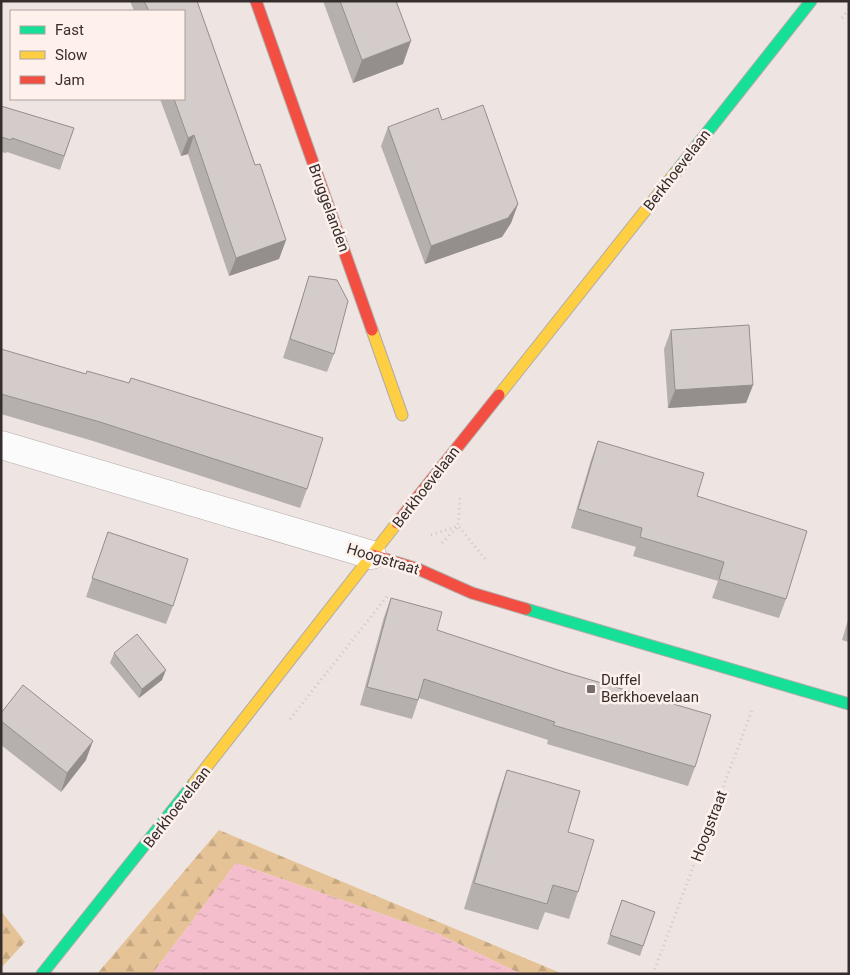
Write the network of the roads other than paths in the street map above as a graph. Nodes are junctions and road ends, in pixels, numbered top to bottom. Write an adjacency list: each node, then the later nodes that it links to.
1 (256, 1): 3 (main road, Bruggelanden)
2 (811, 1): 5 (main road, Berkhoevelaan)
3 (402, 415)
4 (1, 445): 5 (street, Hoogstraat)
5 (372, 555): 6 (main road, Hoogstraat); 7 (main road, Berkhoevelaan)
6 (849, 704)
7 (42, 974)

